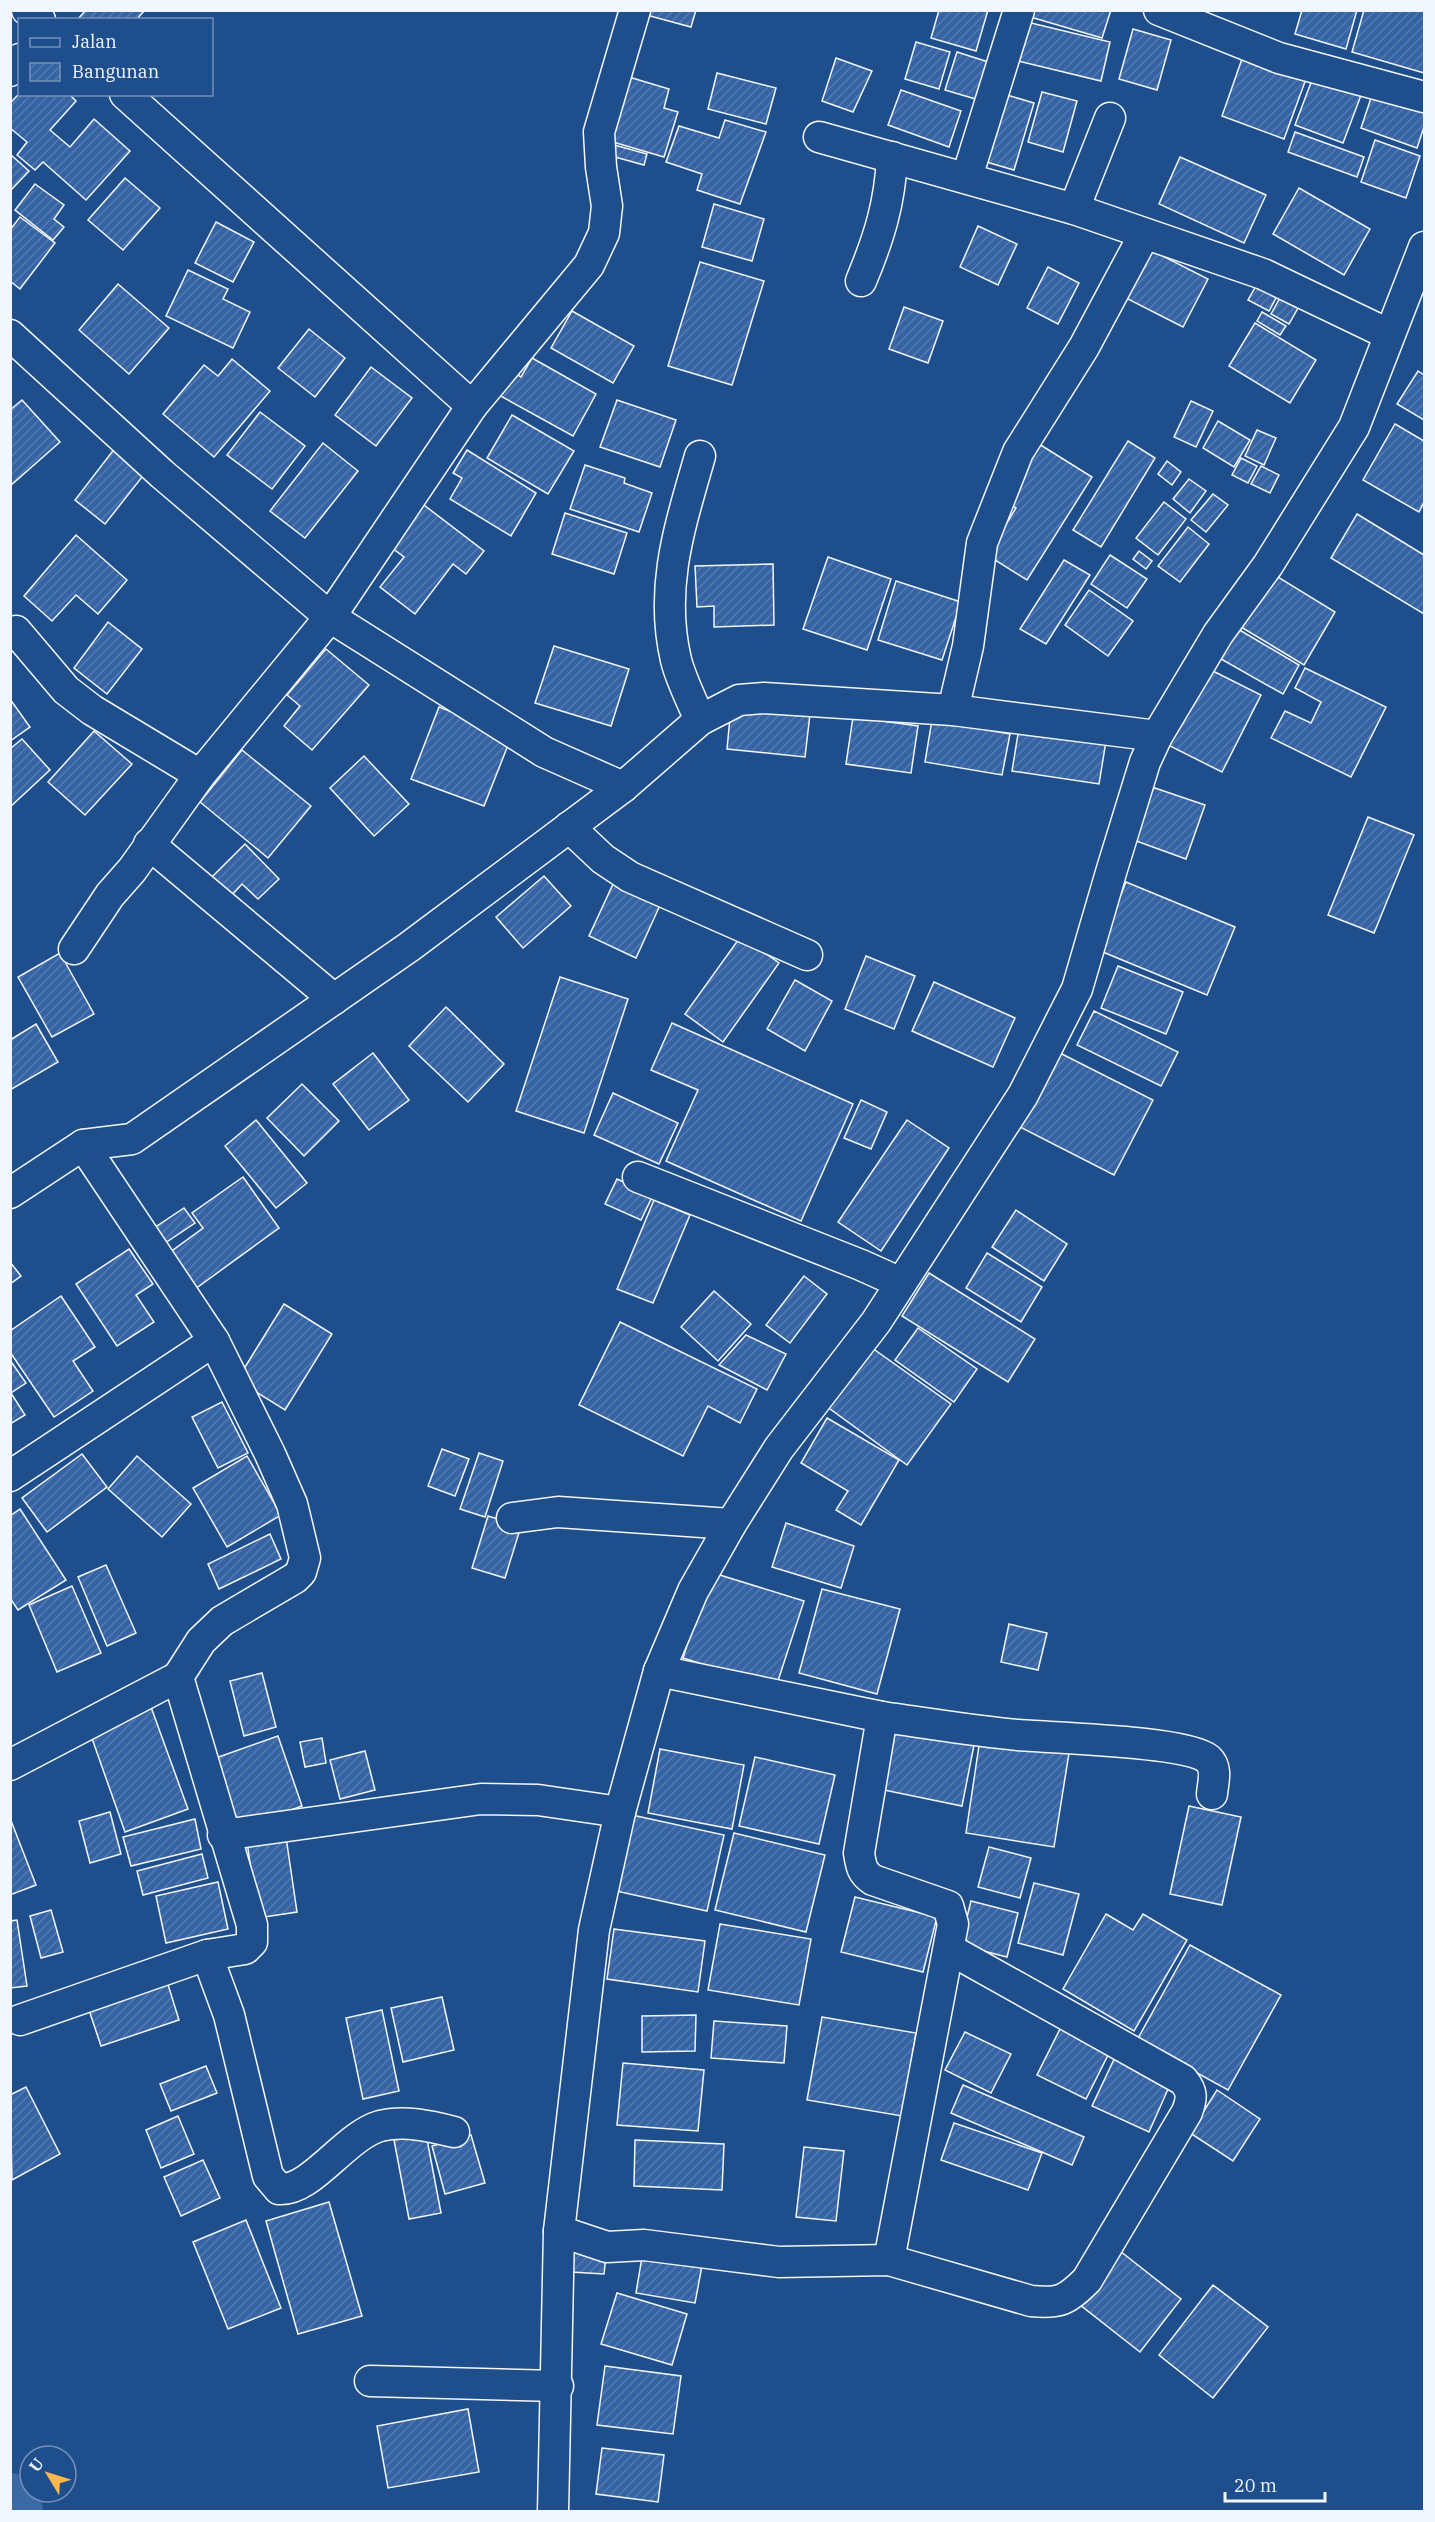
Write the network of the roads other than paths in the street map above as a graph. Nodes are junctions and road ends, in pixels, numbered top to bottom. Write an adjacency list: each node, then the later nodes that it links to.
1 (635, 10): 16 (street)
2 (1019, 10): 9 (street)
3 (1159, 10): 5 (street)
4 (127, 96): 16 (street)
5 (1425, 97)
6 (1110, 118): 10 (street)
7 (819, 137): 8 (street)
8 (892, 157): 9 (street); 13 (street)
9 (967, 177): 10 (street)
10 (1074, 209): 11 (street)
11 (1144, 235): 15 (street); 20 (street)
12 (1425, 247): 15 (street)
13 (861, 281)
14 (10, 334): 18 (street)
15 (1388, 334): 22 (street)
16 (472, 406): 18 (street)
17 (700, 456): 21 (street)
18 (330, 617): 23 (street); 24 (street)
19 (16, 631): 23 (street)
20 (953, 710): 21 (street); 22 (street)
21 (700, 720): 24 (street)
22 (1156, 736): 33 (street)
23 (201, 776): 26 (street)
24 (623, 787): 25 (street)
25 (569, 827): 28 (street); 29 (street)
26 (150, 844): 27 (street); 29 (street)
27 (74, 949)
28 (807, 956)
29 (334, 999): 30 (street)
30 (83, 1145): 32 (street); 34 (street)
31 (638, 1177): 33 (street)
32 (10, 1193)
33 (901, 1283): 37 (street)
34 (214, 1341): 35 (street); 39 (street)
35 (10, 1476)
36 (512, 1518): 37 (street)
37 (731, 1524): 38 (street)
38 (659, 1671): 40 (street); 43 (street)
39 (178, 1677): 41 (street); 44 (street)
40 (882, 1717): 42 (street); 45 (street)
41 (10, 1765)
42 (1212, 1794)
43 (620, 1812): 44 (street); 49 (street)
44 (223, 1835): 46 (street)
45 (949, 1949): 50 (street); 50 (street)
46 (207, 1954): 47 (street); 48 (street)
47 (20, 2019)
48 (454, 2132)
49 (559, 2231): 50 (street); 52 (street)
50 (888, 2260)
51 (370, 2381): 52 (street)
52 (558, 2386): 53 (street)
53 (553, 2511)

